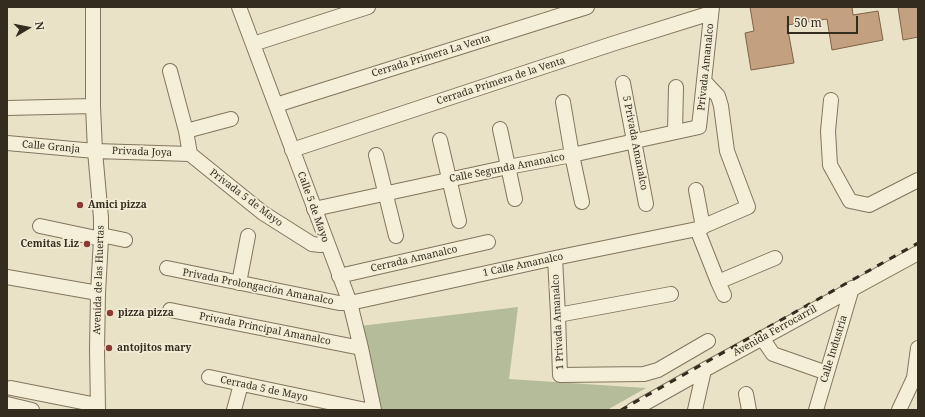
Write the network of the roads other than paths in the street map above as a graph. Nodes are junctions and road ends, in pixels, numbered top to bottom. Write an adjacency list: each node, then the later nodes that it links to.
1 (94, 7): 14 (street, Avenida de las Huertas)
2 (239, 7): 6 (street, Calle 5 de Mayo)
3 (587, 7): 13 (street, Cerrada Primera La Venta)
4 (366, 8): 6 (street)
5 (712, 10): 8 (street, Privada Amanalco); 24 (street, Cerrada Primera de la Venta)
6 (253, 44): 13 (street, Calle 5 de Mayo)
7 (170, 71): 19 (street)
8 (704, 81): 17 (street, Privada Amanalco); 40 (street, 1 Calle Amanalco)
9 (623, 83): 22 (street, 5 Privada Amanalco)
10 (676, 87): 20 (street)
11 (831, 100): 31 (street)
12 (563, 102): 28 (street)
13 (276, 105): 24 (street, Calle 5 de Mayo)
14 (93, 106): 15 (street); 25 (street, Avenida de las Huertas)
15 (7, 108)
16 (231, 119): 19 (street)
17 (699, 128): 20 (street, Calle Segunda Amanalco)
18 (500, 129): 29 (street)
19 (186, 130): 26 (street)
20 (675, 132): 22 (street, Calle Segunda Amanalco)
21 (440, 140): 30 (street)
22 (635, 140): 28 (street, Calle Segunda Amanalco); 36 (street, 5 Privada Amanalco)
23 (7, 143): 25 (street, Calle Granja)
24 (292, 150): 37 (street, Calle 5 de Mayo)
25 (95, 151): 26 (street, Privada Joya); 43 (street, Avenida de las Huertas)
26 (190, 154): 46 (street, Privada 5 de Mayo)
27 (376, 155): 33 (street)
28 (572, 155): 29 (street, Calle Segunda Amanalco); 35 (street)
29 (508, 167): 30 (street, Calle Segunda Amanalco); 34 (street)
30 (449, 180): 33 (street, Calle Segunda Amanalco); 38 (street)
31 (918, 180)
32 (696, 190): 40 (street)
33 (386, 194): 37 (street, Calle Segunda Amanalco); 42 (street)
34 (515, 199)
35 (582, 202)
36 (646, 204)
37 (314, 209): 46 (street, Calle 5 de Mayo)
38 (458, 221)
39 (40, 226): 43 (street)
40 (700, 228): 48 (street, 1 Calle Amanalco); 53 (street)
41 (248, 236): 54 (street)
42 (396, 236)
43 (101, 237): 44 (street); 56 (street, Avenida de las Huertas)
44 (125, 240)
45 (488, 242): 51 (street, Cerrada Amanalco)
46 (327, 244): 51 (street, Calle 5 de Mayo)
47 (918, 253): 55 (street, Avenida Ferrocarril)
48 (555, 258): 59 (street, 1 Calle Amanalco); 61 (street, 1 Privada Amanalco)
49 (775, 258): 53 (street)
50 (167, 268): 54 (street, Privada Prolongación Amanalco)
51 (339, 276): 59 (street, Calle 5 de Mayo)
52 (7, 277): 56 (street)
53 (718, 282): 58 (street)
54 (240, 283): 59 (street, Privada Prolongación Amanalco)
55 (852, 288): 62 (street, Avenida Ferrocarril); 67 (street, Calle Industria)
56 (98, 293): 75 (street, Avenida de las Huertas)
57 (671, 294): 61 (street)
58 (724, 295)
59 (350, 303): 64 (street, Calle 5 de Mayo)
60 (170, 310): 64 (street, Privada Principal Amanalco)
61 (558, 314): 63 (street, 1 Privada Amanalco)
62 (762, 338): 66 (street, Avenida Ferrocarril); 67 (street)
63 (708, 341)
64 (361, 348): 79 (street, Calle 5 de Mayo)
65 (918, 348): 69 (street)
66 (704, 370): 80 (street, Avenida Ferrocarril); 81 (street)
67 (827, 373): 83 (street, Calle Industria)
68 (209, 377): 70 (street, Cerrada 5 de Mayo)
69 (914, 378): 73 (street); 84 (street)
70 (241, 384): 77 (street); 78 (street, Cerrada 5 de Mayo)
71 (11, 388): 75 (street)
72 (746, 394): 82 (street)
73 (918, 395)
74 (7, 404): 76 (street)
75 (98, 408)
76 (32, 410)
77 (234, 410)
78 (366, 410)
79 (374, 410)
80 (633, 410)
81 (695, 410)
82 (748, 410)
83 (816, 410)
84 (899, 410)

